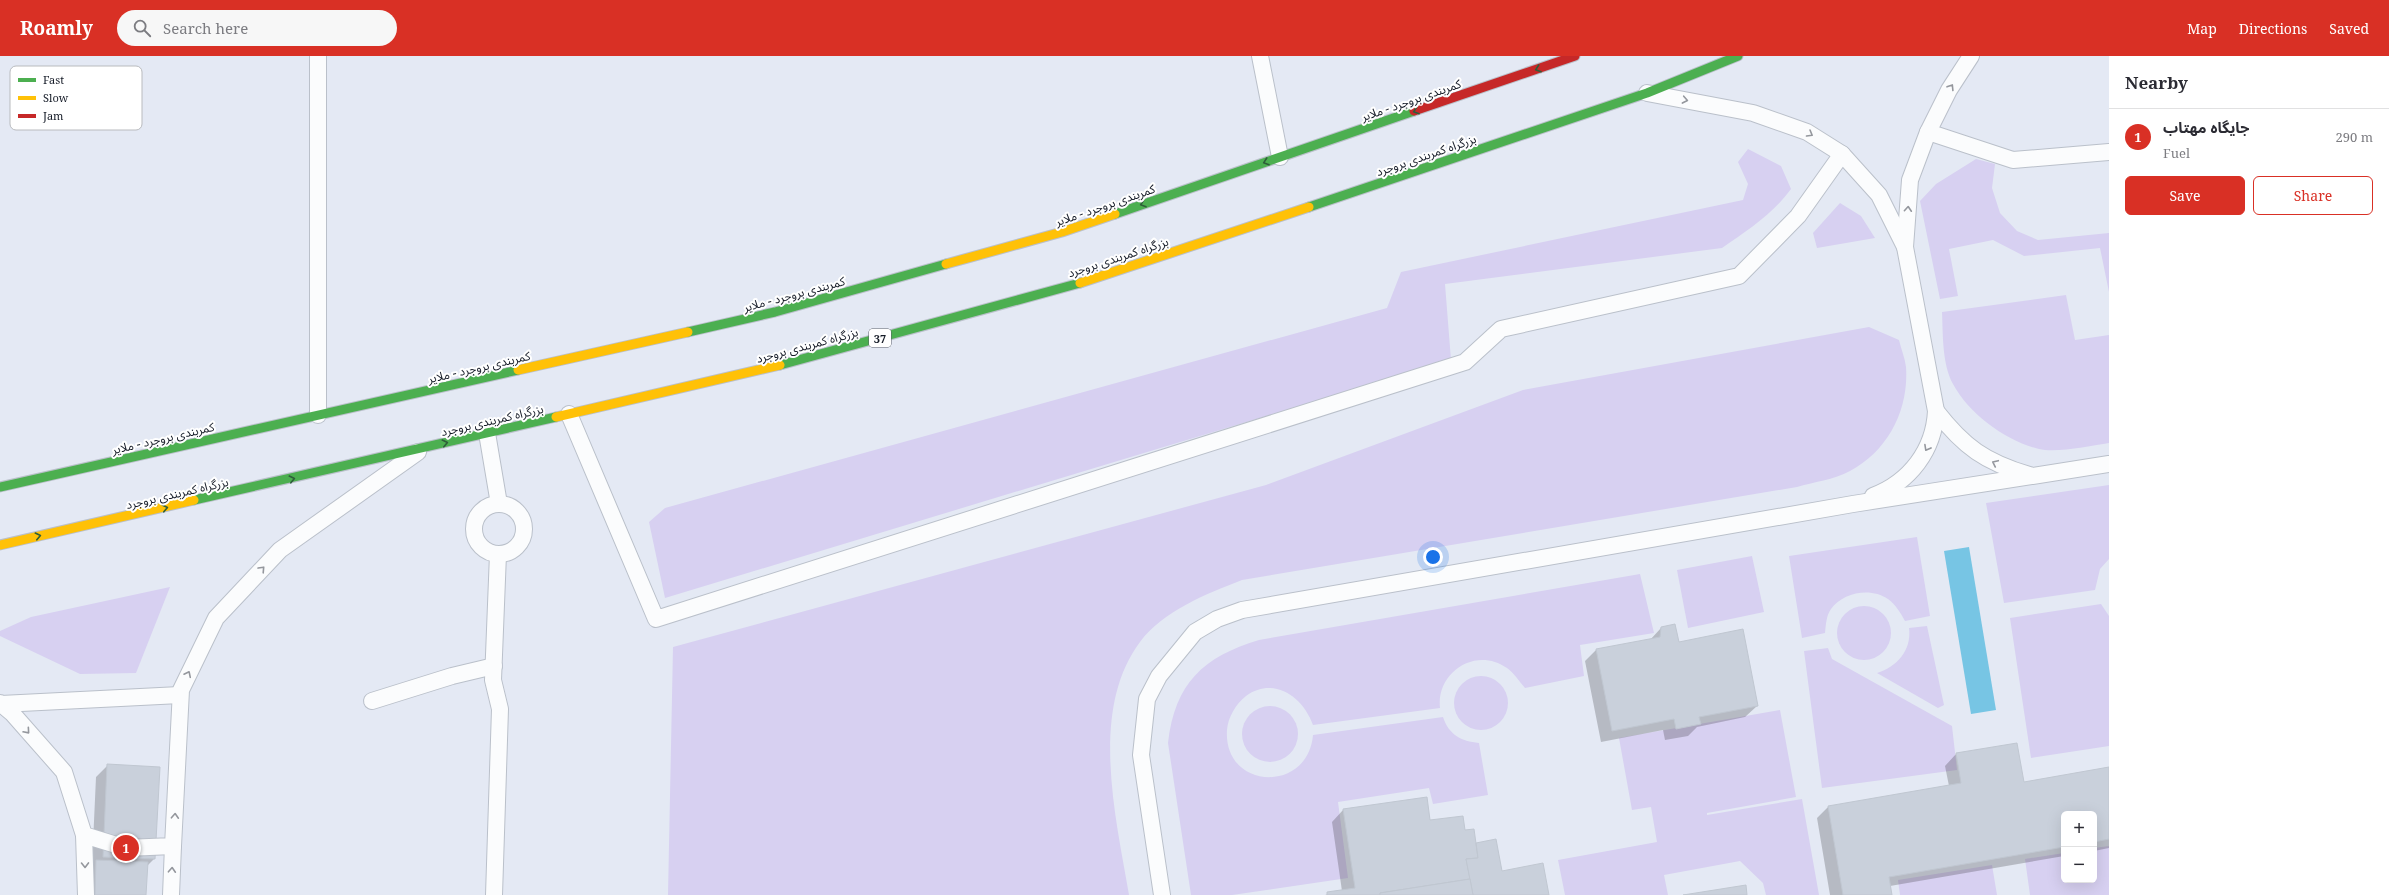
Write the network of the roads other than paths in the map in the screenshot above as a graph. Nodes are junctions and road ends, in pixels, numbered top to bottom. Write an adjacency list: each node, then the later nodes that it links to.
1 (318, 56): 14 (lane)
2 (1260, 56): 10 (lane)
3 (1575, 56): 10 (highway, کمربندی بروجرد - ملایر, one-way to 10)
4 (1738, 56): 6 (highway, بزرگراه کمربندی بروجرد / 37)
5 (1971, 56): 7 (lane, one-way to 5)
6 (1646, 93): 9 (lane, one-way to 9); 13 (highway, بزرگراه کمربندی بروجرد / 37)
7 (1928, 132): 8 (lane); 11 (lane, one-way to 7)
8 (2109, 152)
9 (1842, 154): 11 (lane); 13 (lane)
10 (1280, 157): 14 (highway, کمربندی بروجرد - ملایر, one-way to 14)
11 (1905, 248): 12 (lane)
12 (1936, 411): 18 (lane, one-way to 12); 21 (lane, one-way to 21)
13 (569, 414): 15 (highway, بزرگراه کمربندی بروجرد / 37)
14 (318, 415): 19 (highway, کمربندی بروجرد - ملایر)
15 (487, 433): 16 (highway, بزرگراه کمربندی بروجرد / 37, one-way to 15); 20 (lane)
16 (422, 448): 22 (highway, بزرگراه کمربندی بروجرد / 37, one-way to 16); 25 (lane, one-way to 16)
17 (2109, 464): 18 (lane)
18 (2032, 476): 21 (lane)
19 (0, 487)
20 (499, 504): 23 (lane); 23 (lane)
21 (1853, 504): 33 (lane)
22 (0, 545)
23 (498, 554): 24 (lane)
24 (494, 666): 26 (lane); 32 (lane)
25 (180, 695): 27 (lane); 29 (lane, one-way to 25)
26 (372, 701)
27 (0, 703): 28 (lane, one-way to 28)
28 (84, 835): 29 (lane); 30 (lane, one-way to 30)
29 (173, 846): 31 (lane, one-way to 29)
30 (86, 895)
31 (171, 895)
32 (494, 895)
33 (1162, 895)

